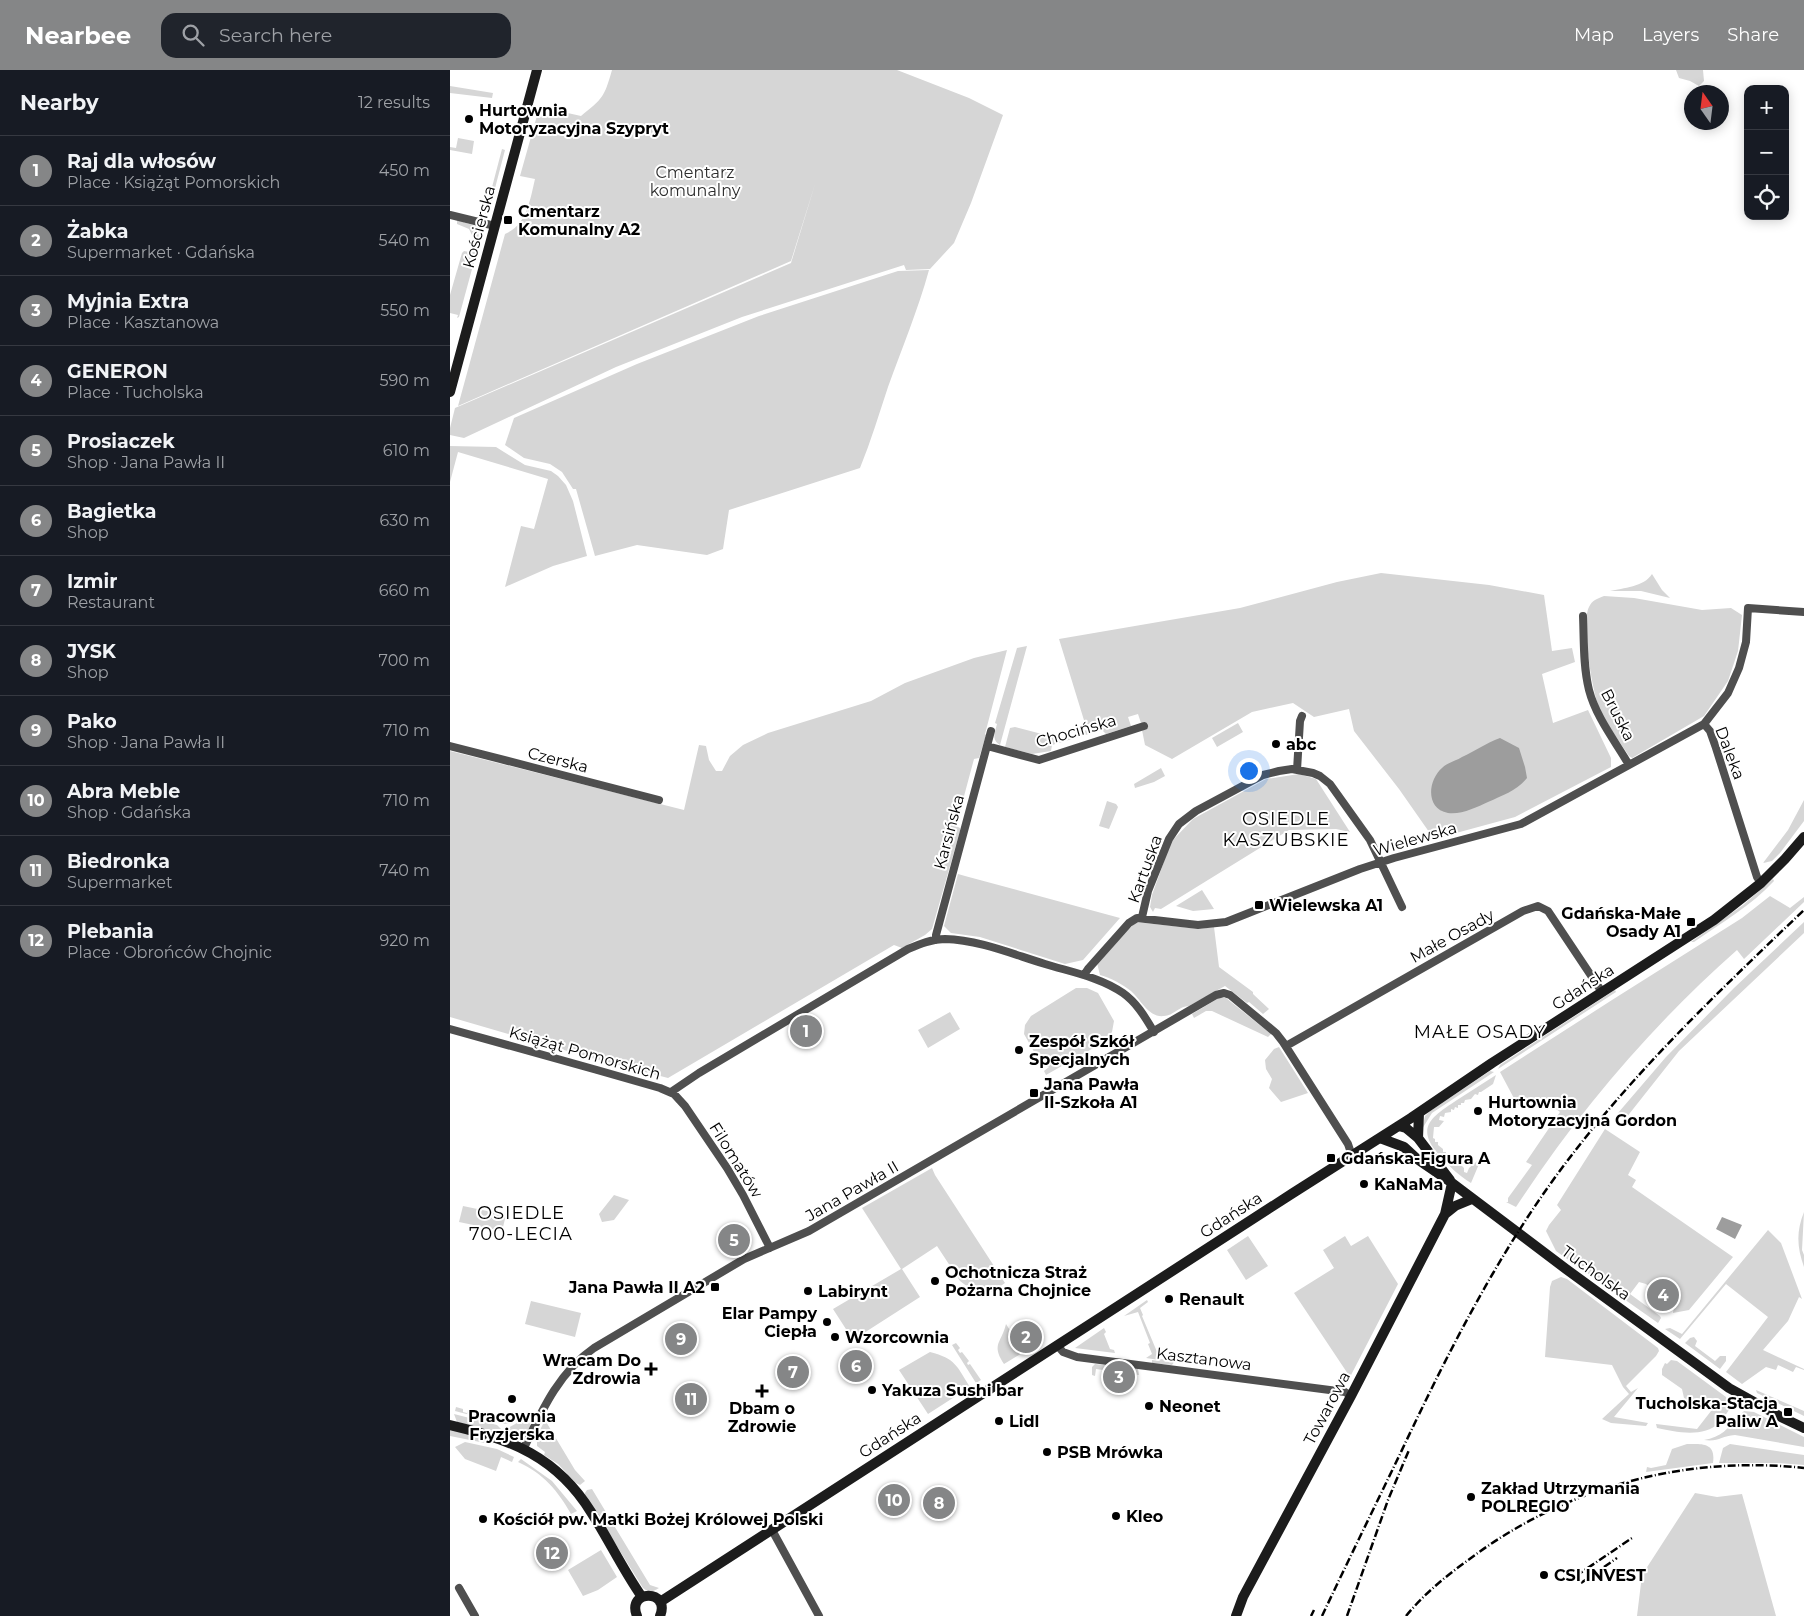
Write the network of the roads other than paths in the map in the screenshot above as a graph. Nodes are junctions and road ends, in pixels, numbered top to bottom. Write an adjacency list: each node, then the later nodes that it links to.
1 (537, 70): 3 (main road, Kościerska)
2 (450, 215): 3 (street)
3 (495, 226): 4 (main road, Kościerska)
4 (450, 392)
5 (1804, 612): 8 (street, Daleka)
6 (1583, 616): 13 (street, Bruska)
7 (1302, 716): 14 (street)
8 (1704, 724): 13 (street, Wielewska); 18 (street, Daleka)
9 (1144, 726): 12 (street, Chocińska)
10 (991, 731): 12 (street, Karsińska)
11 (450, 746): 15 (street, Czerska)
12 (987, 746): 21 (street, Karsińska)
13 (1629, 765): 17 (street, Wielewska)
14 (1298, 770): 17 (street, Kartuska); 20 (street, Kartuska)
15 (659, 800)
16 (1804, 837): 18 (main road, Gdańska)
17 (1380, 862): 19 (street, Kartuska); 20 (street, Wielewska)
18 (1762, 883): 23 (main road, Gdańska)
19 (1402, 907)
20 (1142, 918): 22 (street)
21 (936, 940): 22 (street, Książąt Pomorskich); 27 (street, Książąt Pomorskich)
22 (1084, 975): 25 (street, Książąt Pomorskich)
23 (1602, 992): 26 (street, Małe Osady); 28 (main road, Gdańska)
24 (450, 1029): 27 (street, Książąt Pomorskich)
25 (1154, 1032): 26 (street, Jana Pawła II); 37 (street, Jana Pawła II)
26 (1285, 1044): 33 (street)
27 (671, 1092): 37 (street, Filomatów)
28 (1419, 1113): 29 (main road, Gdańska); 31 (main road)
29 (1399, 1126): 30 (main road, Gdańska); 31 (main road, Tucholska); 32 (main road)
30 (1380, 1138): 32 (main road, Tucholska); 33 (main road, Gdańska)
31 (1418, 1138): 34 (main road, Tucholska)
32 (1404, 1147): 34 (main road, Tucholska)
33 (1352, 1156): 38 (main road, Gdańska)
34 (1452, 1183): 35 (main road, Tucholska); 36 (main road, Towarowa)
35 (1472, 1199): 36 (main road); 41 (main road, Tucholska)
36 (1445, 1214): 39 (main road, Towarowa)
37 (770, 1248): 42 (street, Jana Pawła II)
38 (1057, 1345): 39 (street, Kasztanowa); 43 (main road, Gdańska)
39 (1351, 1396): 51 (main road, Towarowa)
40 (450, 1425): 42 (main road)
41 (1804, 1428)
42 (524, 1448): 45 (main road)
43 (772, 1530): 46 (main road, Gdańska); 50 (street)
44 (459, 1588): 47 (street)
45 (642, 1597): 46 (main road); 48 (main road)
46 (660, 1602): 49 (main road)
47 (475, 1616)
48 (637, 1616)
49 (660, 1616)
50 (819, 1616)
51 (1236, 1616)

